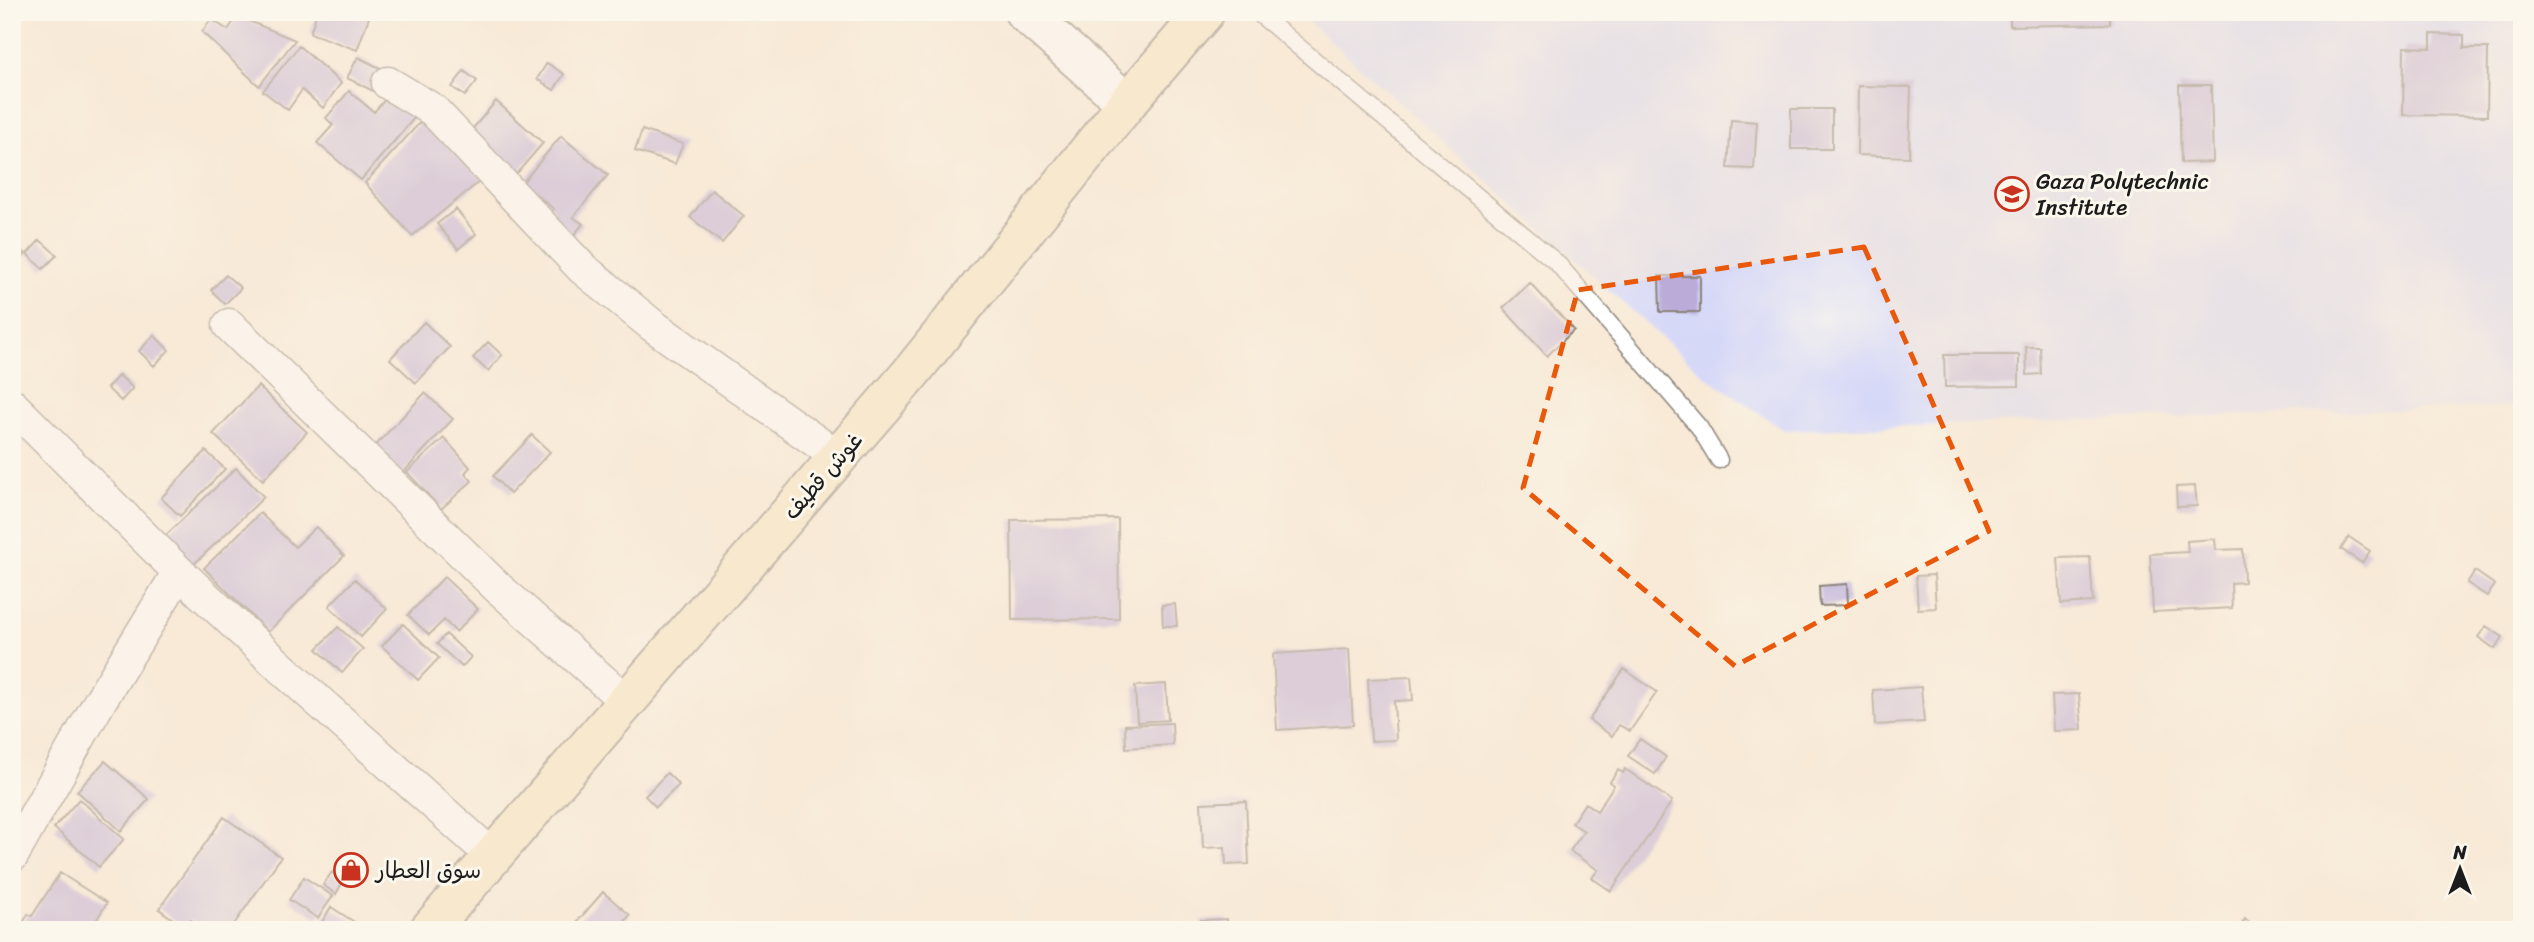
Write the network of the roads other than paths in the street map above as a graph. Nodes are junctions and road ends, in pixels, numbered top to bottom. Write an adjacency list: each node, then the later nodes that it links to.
1 (1024, 12): 5 (street)
2 (1205, 12): 5 (main road, غوش قطيف)
3 (1257, 12): 9 (lane)
4 (387, 83): 8 (street)
5 (1127, 103): 8 (main road, غوش قطيف)
6 (229, 325): 11 (street)
7 (12, 405): 10 (street)
8 (838, 457): 11 (main road, غوش قطيف)
9 (1719, 460)
10 (178, 572): 12 (street); 13 (street)
11 (627, 702): 13 (main road, غوش قطيف)
12 (12, 856)
13 (494, 857): 14 (main road, غوش قطيف)
14 (429, 930)

